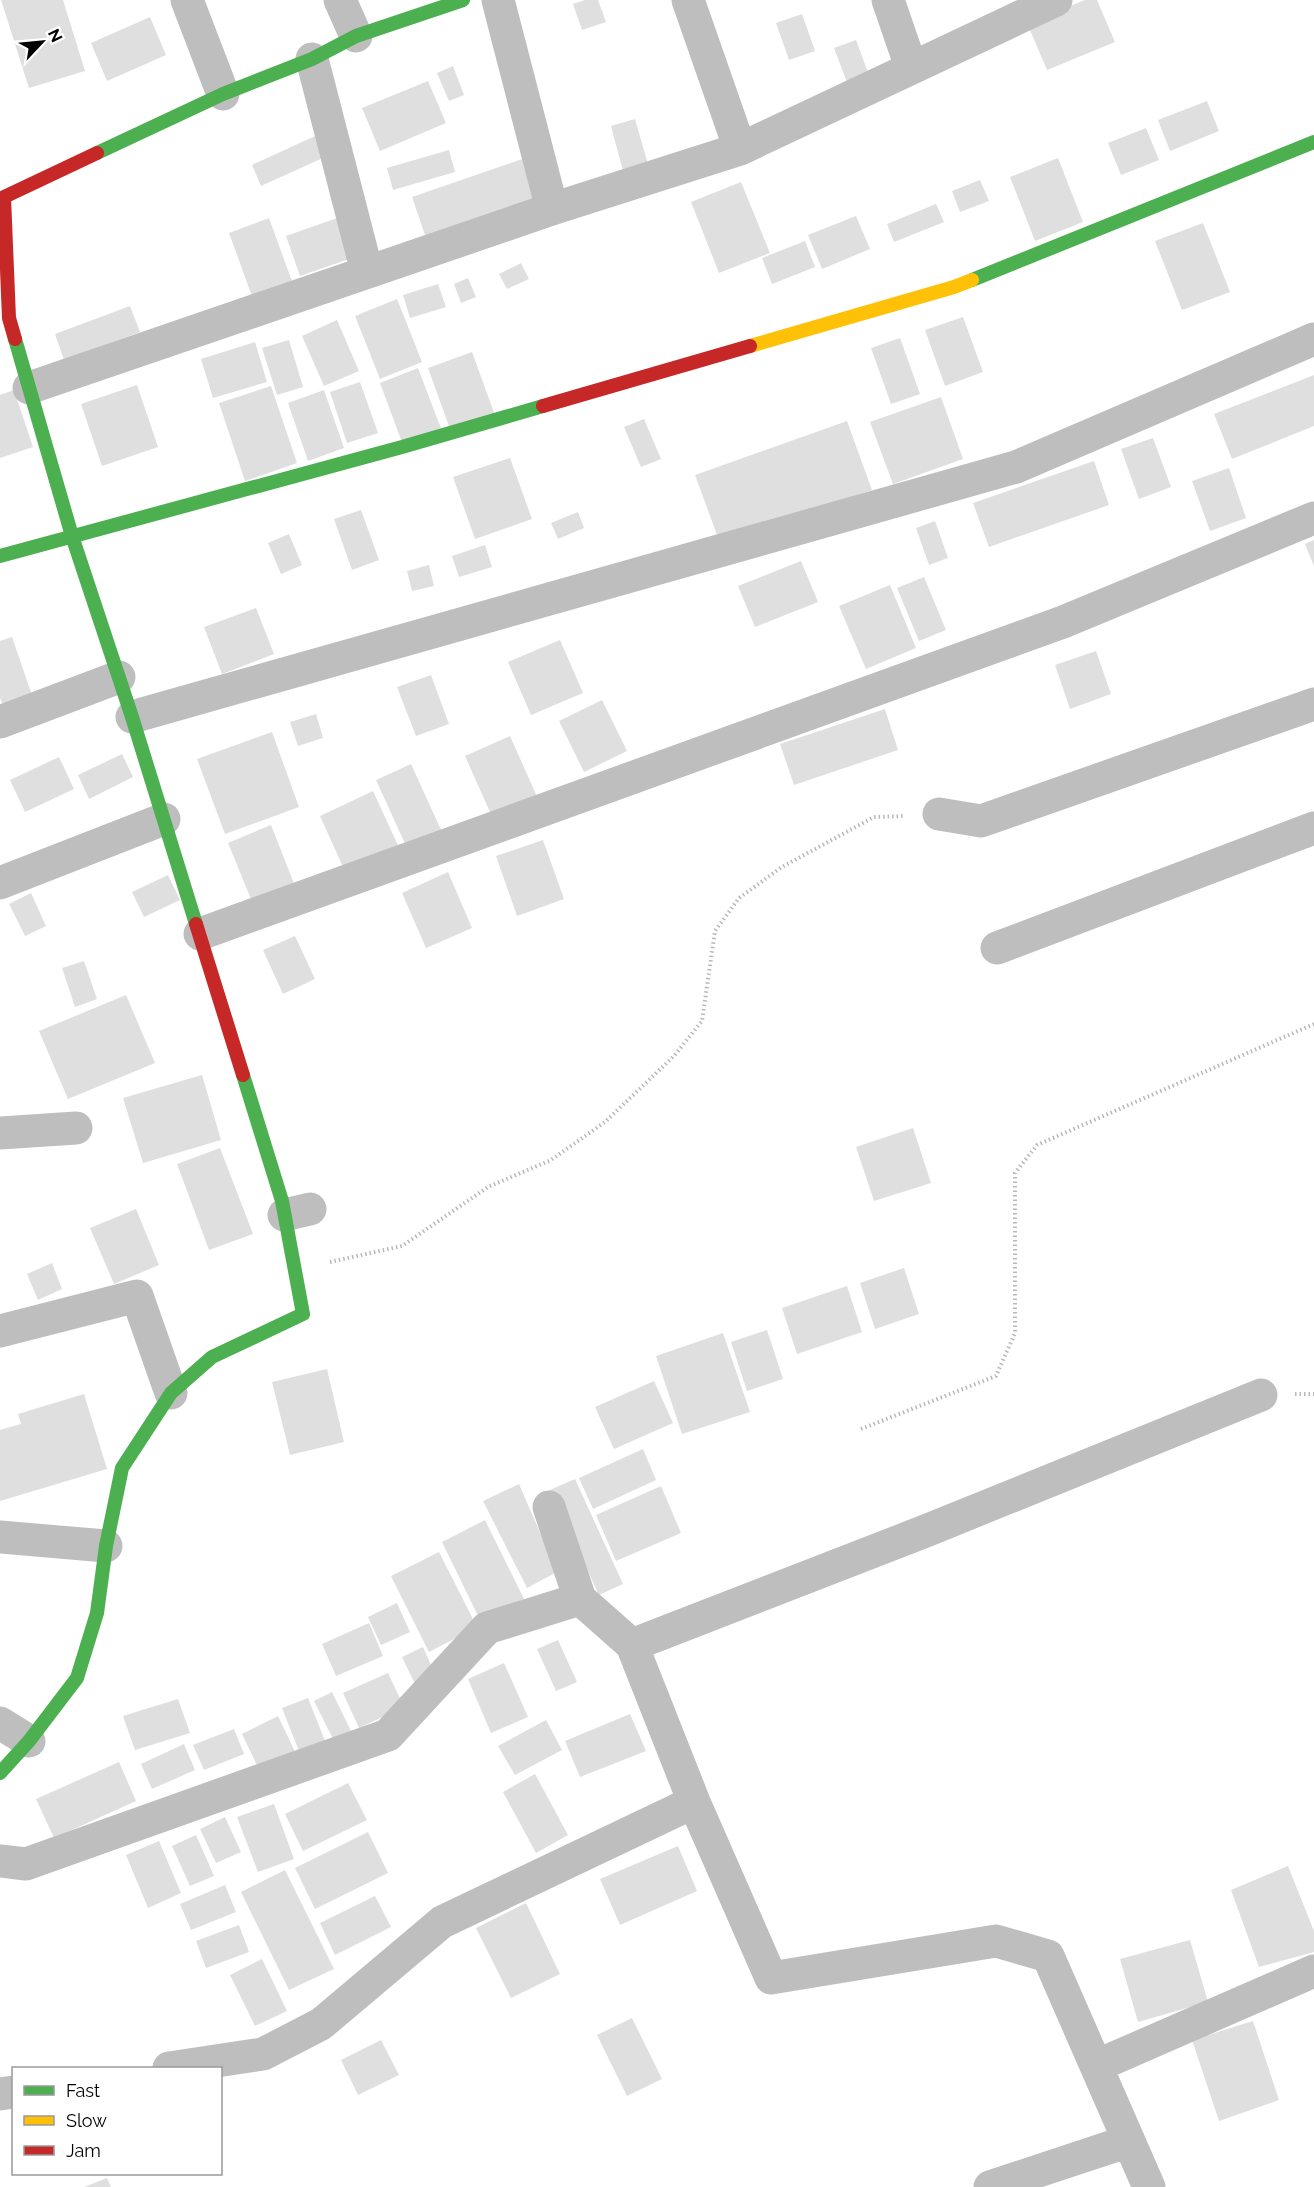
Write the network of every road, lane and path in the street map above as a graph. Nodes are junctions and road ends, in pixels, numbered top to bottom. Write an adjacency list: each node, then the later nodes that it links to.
1 (187, 0): 11 (street)
2 (340, 0): 8 (street)
3 (463, 0): 8 (street)
4 (498, 0): 14 (street)
5 (688, 0): 13 (street)
6 (888, 0): 10 (street)
7 (1056, 0): 10 (street)
8 (356, 36): 9 (street)
9 (312, 59): 11 (street); 15 (street)
10 (911, 67): 13 (street)
11 (223, 94): 16 (street)
12 (1314, 142): 20 (street)
13 (740, 149): 14 (street)
14 (552, 209): 15 (street)
15 (367, 272): 18 (street)
16 (5, 319): 18 (street)
17 (1314, 339): 24 (street)
18 (29, 388): 20 (street)
19 (1314, 518): 30 (street)
20 (72, 536): 21 (street); 22 (street)
21 (0, 556)
22 (119, 677): 24 (street); 25 (street)
23 (1314, 704): 26 (street)
24 (132, 717): 27 (street)
25 (0, 722)
26 (939, 814): 35 (path)
27 (164, 819): 29 (street); 30 (street)
28 (1314, 828): 31 (street)
29 (0, 883)
30 (200, 934): 35 (street)
31 (997, 948)
32 (1314, 1024): 39 (path)
33 (76, 1128): 34 (street)
34 (0, 1133)
35 (295, 1271): 37 (street)
36 (0, 1331): 37 (street)
37 (171, 1393): 42 (street)
38 (1261, 1395): 44 (street)
39 (861, 1429)
40 (549, 1507): 43 (street)
41 (0, 1537): 42 (street)
42 (106, 1546): 46 (street)
43 (580, 1599): 44 (street); 49 (street)
44 (632, 1645): 48 (street)
45 (0, 1723): 46 (street)
46 (28, 1741): 47 (street)
47 (0, 1773)
48 (694, 1802): 51 (street); 52 (street)
49 (0, 1861)
50 (1313, 1975): 51 (street)
51 (1096, 2066): 53 (street)
52 (176, 2067)
53 (1129, 2141): 54 (street); 55 (street)
54 (990, 2187)
55 (1149, 2187)

